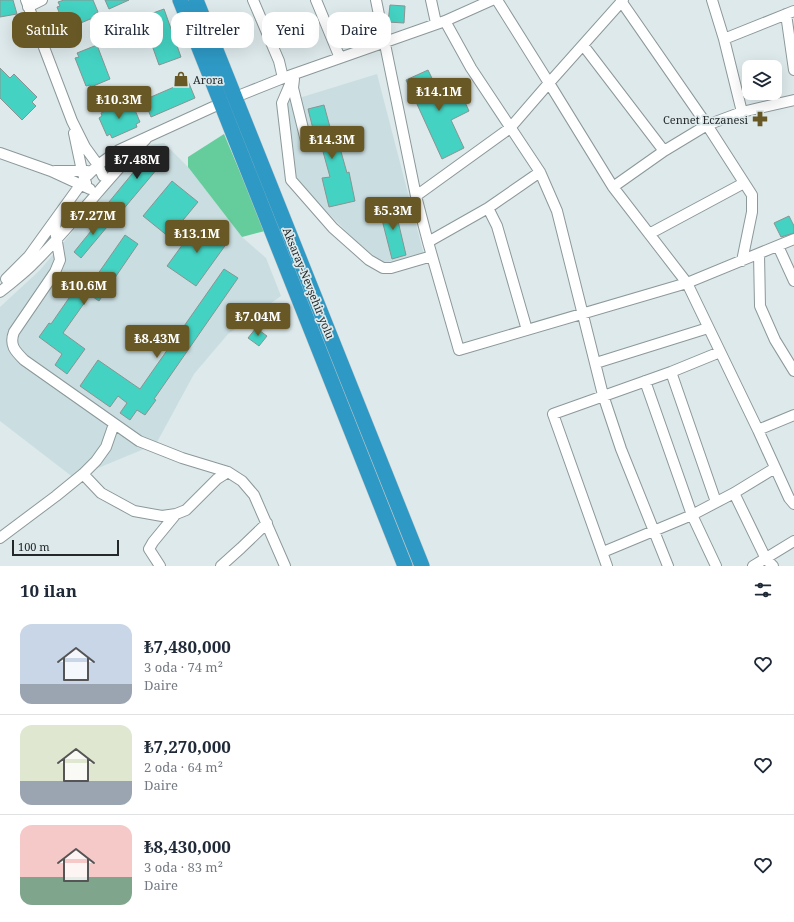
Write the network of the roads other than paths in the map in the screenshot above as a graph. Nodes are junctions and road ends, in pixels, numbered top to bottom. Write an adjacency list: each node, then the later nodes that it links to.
1 (42, 0): 12 (street)
2 (180, 0): 87 (highway, Aksaray-Nevşehir yolu)
3 (196, 0): 88 (highway, Aksaray-Nevşehir yolu)
4 (253, 0): 25 (street)
5 (316, 0): 22 (street)
6 (376, 0): 14 (street)
7 (431, 0): 16 (street)
8 (492, 0): 13 (street)
9 (497, 0): 26 (street)
10 (622, 1): 19 (street); 32 (street)
11 (716, 1): 17 (street)
12 (27, 3): 31 (street)
13 (478, 3): 16 (street)
14 (378, 12)
15 (790, 13): 17 (street); 23 (street)
16 (440, 22): 18 (street); 33 (street)
17 (724, 39): 30 (street)
18 (391, 40)
19 (583, 45): 26 (street); 36 (street)
20 (369, 48): 22 (street)
21 (385, 48): 43 (street)
22 (340, 58): 24 (street)
23 (794, 70)
24 (294, 75): 25 (street); 35 (street); 52 (street)
25 (283, 78): 27 (street)
26 (549, 83): 33 (street); 41 (street)
27 (243, 94)
28 (794, 100): 30 (street)
29 (213, 107): 34 (street)
30 (742, 112): 32 (street)
31 (72, 121): 39 (street); 39 (street)
32 (707, 125): 36 (street); 40 (street)
33 (510, 128): 38 (street); 43 (street)
34 (146, 139): 39 (street); 42 (street)
35 (306, 145)
36 (664, 151): 41 (street)
37 (0, 154): 39 (street)
38 (540, 172): 44 (street); 58 (street)
39 (90, 177): 42 (street); 45 (street)
40 (744, 183): 46 (street); 53 (street)
41 (613, 186): 46 (street)
42 (102, 188): 48 (street)
43 (416, 196): 49 (street)
44 (488, 208): 49 (street); 60 (street)
45 (56, 220): 48 (street); 56 (street)
46 (649, 234): 55 (street)
47 (794, 239): 50 (street)
48 (56, 240): 57 (street); 68 (street)
49 (428, 242): 52 (street)
50 (778, 246): 51 (street); 54 (street)
51 (760, 254): 53 (street); 63 (street)
52 (432, 256): 60 (street)
53 (742, 261): 55 (street)
54 (794, 281)
55 (687, 283): 58 (street); 59 (street)
56 (0, 286)
57 (0, 292)
58 (583, 314): 60 (street); 62 (street)
59 (708, 328): 61 (street); 62 (street)
60 (527, 330)
61 (720, 352): 64 (street); 69 (street)
62 (596, 363): 66 (street)
63 (794, 371)
64 (671, 372): 65 (street); 74 (street)
65 (645, 381): 66 (street); 77 (street)
66 (603, 395): 79 (street); 82 (street)
67 (794, 415): 69 (street)
68 (114, 424): 71 (street); 72 (street)
69 (758, 430): 70 (street)
70 (774, 468): 73 (street); 75 (street)
71 (228, 472): 76 (street); 78 (street)
72 (83, 474): 76 (street); 80 (street)
73 (734, 493): 74 (street); 83 (street)
74 (716, 502): 77 (street)
75 (794, 504)
76 (176, 514): 84 (street)
77 (692, 515): 79 (street); 91 (street)
78 (267, 523): 85 (street); 86 (street)
79 (654, 531): 82 (street); 90 (street)
80 (0, 538)
81 (794, 541): 83 (street)
82 (603, 552): 89 (street)
83 (769, 562): 92 (street)
84 (160, 566)
85 (221, 566)
86 (285, 566)
87 (406, 566)
88 (422, 566)
89 (608, 566)
90 (668, 566)
91 (716, 566)
92 (753, 566)

